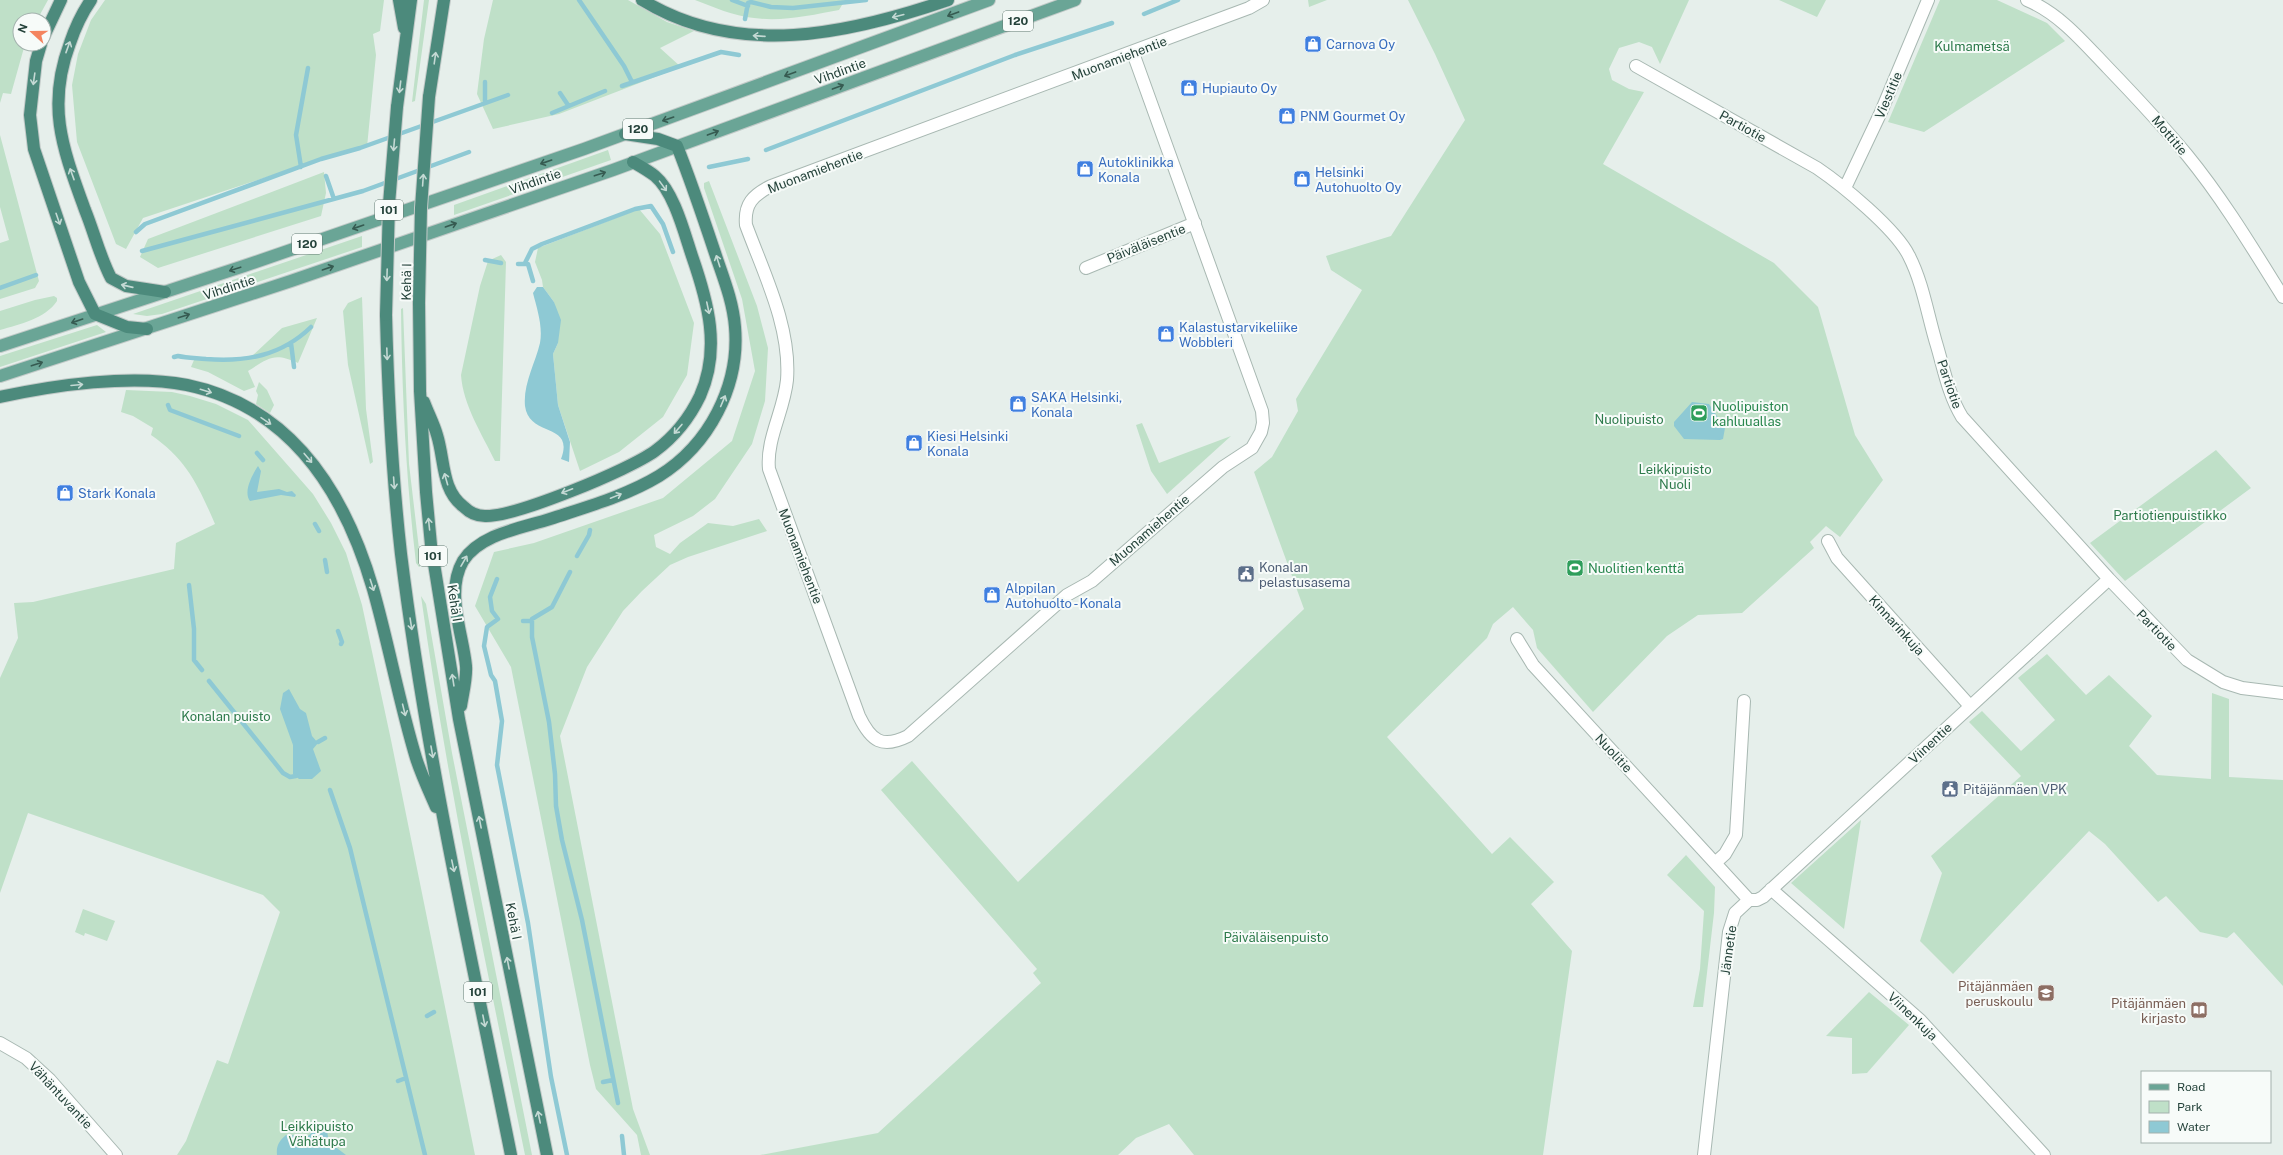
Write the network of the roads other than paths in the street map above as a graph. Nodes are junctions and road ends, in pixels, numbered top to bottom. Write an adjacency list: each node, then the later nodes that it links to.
1 (61, 0): 13 (highway)
2 (91, 0): 24 (highway, one-way to 2)
3 (399, 0): 14 (highway)
4 (411, 0): 14 (highway, Kehä I / 101)
5 (444, 0): 30 (highway, Kehä I / 101, one-way to 5, bridge)
6 (642, 0): 7 (highway, one-way to 6)
7 (948, 0)
8 (989, 0): 18 (main road, Vihdintie / 120, one-way to 18)
9 (1075, 0): 19 (main road, Vihdintie / 120, one-way to 9)
10 (1263, 0): 16 (street, Muonamiehentie)
11 (1928, 0): 21 (street, Viestitie)
12 (2027, 0): 25 (street, Mottitie)
13 (52, 19)
14 (405, 39): 39 (highway, Kehä I / 101, one-way to 39, bridge)
15 (39, 52): 26 (highway, one-way to 26)
16 (1133, 53): 22 (street, Päiväläisentie); 22 (street, Muonamiehentie)
17 (1636, 66): 21 (street, Partiotie)
18 (624, 134): 19 (highway); 24 (main road, Vihdintie / 120, one-way to 24)
19 (677, 146): 20 (main road, Vihdintie / 120); 38 (highway, one-way to 19)
20 (633, 162): 27 (main road, Vihdintie / 120, one-way to 20); 30 (highway, one-way to 30)
21 (1845, 188): 33 (street, Partiotie)
22 (1194, 223): 23 (street, Päiväläisentie)
23 (1086, 268)
24 (166, 292): 26 (main road, Vihdintie / 120)
25 (2283, 296)
26 (95, 314): 27 (highway); 28 (main road, Vihdintie / 120, one-way to 28)
27 (146, 329): 29 (main road, Vihdintie / 120, one-way to 27)
28 (0, 346)
29 (0, 376)
30 (420, 391): 38 (highway, Kehä I / 101, one-way to 30)
31 (0, 397): 39 (highway, one-way to 39)
32 (1828, 542): 37 (street, Kinnarinkuja)
33 (2108, 579): 35 (street, Partiotie); 37 (street, Viinentie)
34 (1517, 639): 40 (street, Nuolitie)
35 (2283, 693)
36 (1744, 701): 40 (street)
37 (1970, 706): 41 (street, Viinentie)
38 (460, 719): 46 (highway, Kehä I / 101, one-way to 38)
39 (445, 828): 45 (highway, Kehä I / 101, one-way to 45)
40 (1715, 863): 42 (street)
41 (1771, 889): 42 (street, Viinentie); 48 (street, Viinenkuja)
42 (1749, 900): 47 (street, Jännetie)
43 (0, 1043): 44 (street, Vähäntuvantie)
44 (116, 1155)
45 (511, 1155)
46 (547, 1155)
47 (1704, 1155)
48 (2044, 1155)

